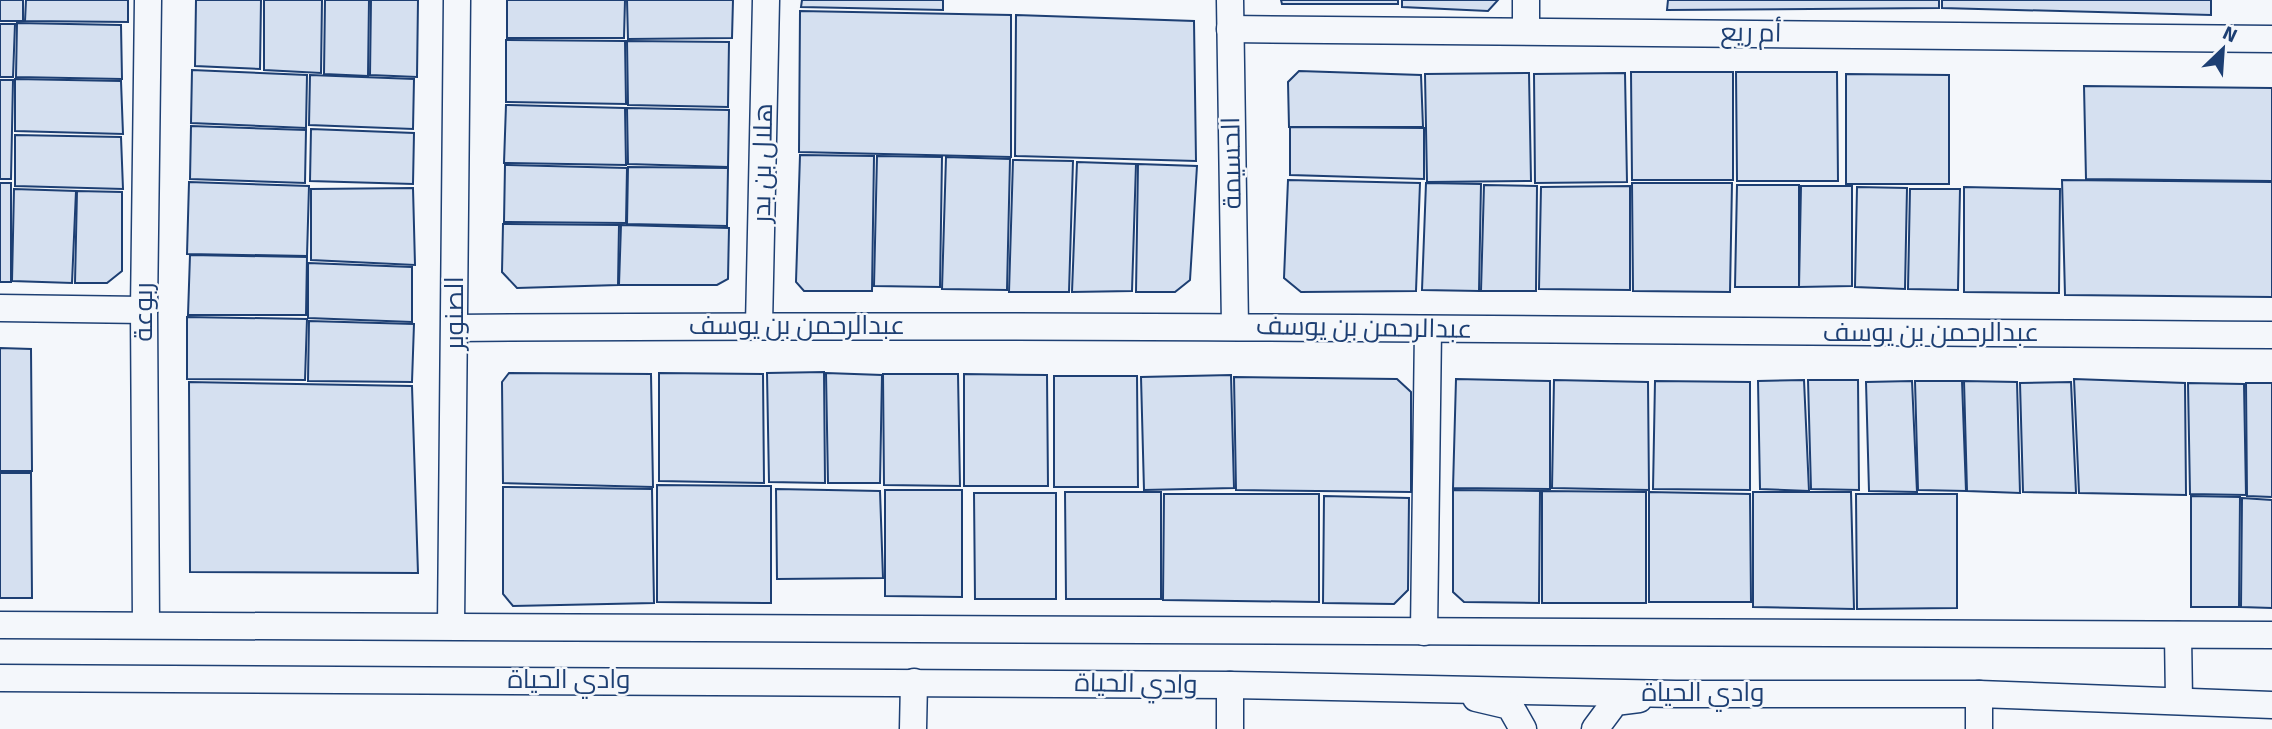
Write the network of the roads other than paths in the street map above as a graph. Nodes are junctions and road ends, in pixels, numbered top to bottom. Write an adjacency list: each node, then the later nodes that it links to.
1 (148, 0): 10 (street, ربوعة)
2 (457, 0): 13 (street, الصنوبر)
3 (766, 0): 11 (street, هلال بن بدر)
4 (1230, 0): 6 (street, الحسيمة)
5 (1526, 0): 7 (street)
6 (1230, 29): 7 (street, أم ريع); 12 (street, الحسيمة)
7 (1526, 31): 8 (street, أم ريع)
8 (2272, 39)
9 (0, 308): 10 (street)
10 (144, 310): 16 (street, ربوعة)
11 (760, 325): 12 (street, عبدالرحمن بن يوسف); 13 (street, عبدالرحمن بن يوسف)
12 (1235, 326): 14 (street, عبدالرحمن بن يوسف)
13 (455, 328): 18 (street, الصنوبر)
14 (1428, 329): 15 (street, عبدالرحمن بن يوسف); 19 (street)
15 (2272, 335)
16 (146, 624): 17 (street, وادي الحياة); 18 (street, وادي الحياة)
17 (0, 625)
18 (451, 626): 19 (street, وادي الحياة)
19 (1424, 632): 20 (street, وادي الحياة)
20 (2178, 635): 21 (street, وادي الحياة); 28 (street)
21 (2272, 635)
22 (0, 678): 23 (street, وادي الحياة)
23 (914, 682): 24 (street, وادي الحياة); 30 (street)
24 (1230, 685): 25 (street, وادي الحياة); 31 (street)
25 (1438, 688): 26 (street, وادي الحياة); 32 (street)
26 (1676, 694): 27 (street, وادي الحياة); 33 (street)
27 (1979, 694): 28 (street, وادي الحياة); 34 (street)
28 (2179, 701): 29 (street, وادي الحياة)
29 (2272, 705)
30 (913, 729)
31 (1230, 729)
32 (1523, 729)
33 (1595, 729)
34 (1979, 729)

